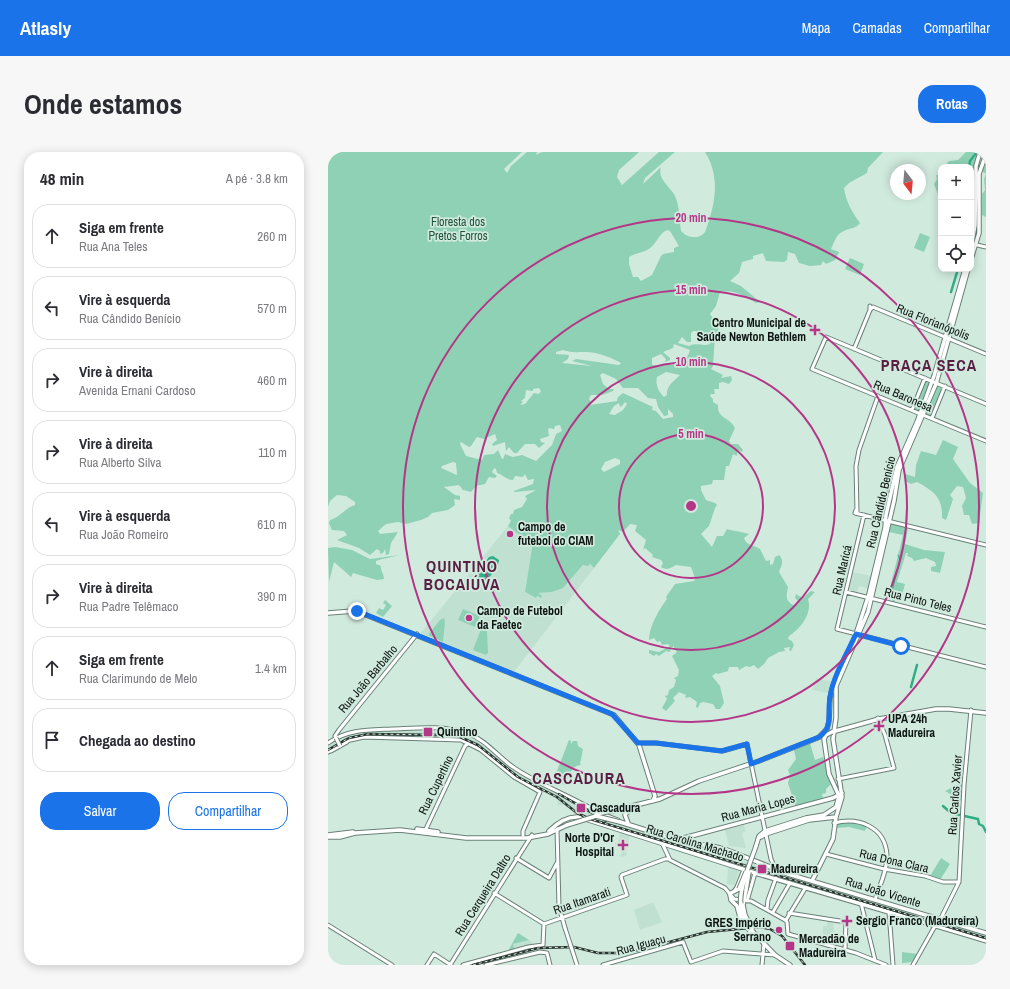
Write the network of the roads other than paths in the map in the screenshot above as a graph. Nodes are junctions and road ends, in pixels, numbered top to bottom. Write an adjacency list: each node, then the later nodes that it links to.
1 (980, 152): 3 (main road)
2 (986, 154): 4 (main road)
3 (974, 236)
4 (977, 245): 5 (street); 6 (main road)
5 (986, 247)
6 (974, 252)
7 (965, 272): 8 (main road, Rua Cândido Benício)
8 (946, 337): 9 (street, Rua Florianópolis); 10 (street, Rua Florianópolis); 12 (main road, Rua Cândido Benício); 13 (main road, Rua Cândido Benício)
9 (856, 350): 11 (street); 15 (street, Rua Baronesa)
10 (986, 354)
11 (925, 378): 12 (street); 17 (street)
12 (932, 381): 13 (street); 18 (main road, Rua Cândido Benício)
13 (936, 383): 14 (street); 18 (main road, Rua Cândido Benício)
14 (945, 386): 16 (street); 19 (street)
15 (879, 397): 17 (street, Rua Baronesa); 21 (street)
16 (986, 404)
17 (912, 410): 18 (street, Rua Baronesa)
18 (922, 414): 19 (street, Rua Baronesa); 22 (main road, Rua Cândido Benício)
19 (932, 418): 20 (street, Rua Baronesa)
20 (986, 441)
21 (864, 515): 22 (street); 24 (street, Rua Maricá)
22 (888, 521): 23 (street); 25 (main road, Rua Cândido Benício)
23 (986, 545)
24 (846, 592): 25 (street, Rua Pinto Teles); 29 (street, Rua Maricá)
25 (870, 598): 27 (street, Rua Pinto Teles); 29 (main road, Rua Cândido Benício)
26 (328, 613): 28 (main road)
27 (986, 627)
28 (417, 634): 41 (street, Rua João Barbalho); 47 (main road)
29 (857, 634): 30 (street); 31 (main road, Rua Cândido Benício); 32 (main road, Rua Cândido Benício)
30 (986, 667)
31 (836, 686): 35 (main road, Rua Cândido Benício); 53 (main road)
32 (832, 692): 42 (main road, Rua Cândido Benício); 54 (main road)
33 (971, 711): 34 (main road); 36 (main road); 95 (street, Rua Carlos Xavier)
34 (986, 712)
35 (836, 718): 37 (main road); 38 (main road, Rua Cândido Benício)
36 (878, 719): 37 (main road); 38 (main road); 52 (street)
37 (841, 728): 38 (main road)
38 (833, 732): 40 (main road, bridge); 52 (main road, Rua Cândido Benício)
39 (343, 735): 41 (street); 45 (street); 60 (street)
40 (826, 735): 42 (main road); 54 (main road)
41 (335, 737): 45 (street, Rua João Barbalho); 48 (street, bridge)
42 (819, 737): 51 (main road)
43 (349, 740): 44 (street); 48 (street); 50 (street)
44 (465, 741): 46 (street); 49 (street, Rua Cupertino)
45 (328, 743)
46 (469, 743): 49 (street, Rua Cupertino); 76 (street)
47 (638, 743): 51 (street); 55 (main road)
48 (341, 746): 50 (street)
49 (465, 746): 68 (street, Rua Cupertino)
50 (329, 751)
51 (751, 764): 56 (main road); 63 (street)
52 (838, 779): 53 (main road, Rua Cândido Benício)
53 (840, 787): 54 (main road)
54 (840, 794): 61 (main road); 63 (main road, Rua Maria Lopes); 69 (main road)
55 (655, 796): 56 (main road); 57 (main road)
56 (660, 799): 57 (main road)
57 (653, 801): 58 (main road)
58 (635, 807): 59 (main road); 65 (main road)
59 (622, 809): 60 (main road); 64 (main road, bridge)
60 (598, 813): 65 (street)
61 (836, 817): 66 (main road); 69 (main road)
62 (583, 818): 67 (street); 72 (main road); 80 (main road, Rua Carolina Machado)
63 (762, 818): 73 (street); 78 (main road, Rua Maria Lopes)
64 (566, 824): 65 (main road, Rua João Vicente, bridge); 67 (main road); 72 (main road)
65 (630, 824): 78 (main road, Rua João Vicente)
66 (834, 824): 82 (main road); 88 (street)
67 (558, 829): 77 (main road); 85 (street)
68 (426, 831): 70 (main road); 74 (main road); 76 (main road)
69 (770, 831): 73 (main road)
70 (375, 832): 71 (main road); 74 (main road)
71 (384, 832)
72 (550, 832): 77 (main road)
73 (764, 833): 79 (main road); 81 (main road); 81 (main road)
74 (341, 835): 75 (main road)
75 (328, 836)
76 (523, 836): 77 (main road); 77 (main road)
77 (529, 838): 83 (street, Rua Cerqueira Daltro)
78 (678, 839): 86 (main road, Rua João Vicente)
79 (767, 839): 86 (street)
80 (662, 843): 84 (street); 87 (main road, Rua Carolina Machado)
81 (757, 844): 87 (main road, bridge)
82 (826, 854): 88 (street, Rua Dona Clara); 93 (main road)
83 (516, 858): 85 (street); 97 (street, Rua Cerqueira Daltro)
84 (669, 859): 98 (street); 106 (street, Rua Itamarati)
85 (558, 860): 106 (street)
86 (775, 868): 93 (main road, Rua João Vicente)
87 (748, 869): 89 (main road, Rua Carolina Machado); 90 (street); 98 (main road, bridge); 100 (main road, bridge); 113 (main road, bridge)
88 (884, 869): 95 (street, Rua Dona Clara); 99 (street)
89 (756, 873): 91 (main road, Rua Carolina Machado); 92 (street)
90 (741, 876): 92 (street); 98 (street)
91 (776, 878): 94 (main road, Rua Carolina Machado); 102 (street)
92 (754, 879): 100 (street)
93 (812, 881): 99 (main road, Rua João Vicente)
94 (790, 882): 96 (main road, Rua Carolina Machado); 103 (street)
95 (959, 882): 108 (street)
96 (806, 887): 101 (main road, Rua Carolina Machado); 104 (street)
97 (494, 893): 109 (street); 124 (street, Rua Cerqueira Daltro)
98 (731, 894): 100 (street); 113 (main road, bridge)
99 (875, 900): 108 (main road, Rua João Vicente)
100 (745, 902): 102 (street); 113 (main road, bridge)
101 (861, 903): 105 (main road, Rua Carolina Machado); 119 (street)
102 (767, 909): 103 (street)
103 (773, 912): 107 (street)
104 (789, 913): 107 (street); 116 (street)
105 (890, 913): 111 (street, Rua Carolina Machado); 132 (street)
106 (561, 917): 109 (street, Rua Itamarati); 128 (street, bridge)
107 (786, 920): 116 (street)
108 (940, 920): 112 (main road, Rua João Vicente)
109 (544, 924): 125 (street)
110 (328, 925): 122 (street)
111 (935, 926): 114 (street, Rua Carolina Machado); 133 (street)
112 (986, 933)
113 (756, 935): 115 (main road)
114 (986, 941)
115 (764, 944): 117 (street); 118 (main road)
116 (845, 950): 119 (street)
117 (763, 954): 118 (street); 129 (street, Rua Iguaçu); 130 (street)
118 (777, 956): 121 (main road)
119 (875, 960): 131 (street)
120 (503, 963): 126 (street); 127 (street)
121 (786, 964)
122 (392, 965)
123 (427, 965): 124 (street)
124 (450, 965)
125 (463, 965)
126 (486, 965)
127 (550, 965)
128 (577, 965)
129 (603, 965)
130 (762, 965)
131 (886, 965)
132 (892, 965)
133 (913, 965)

